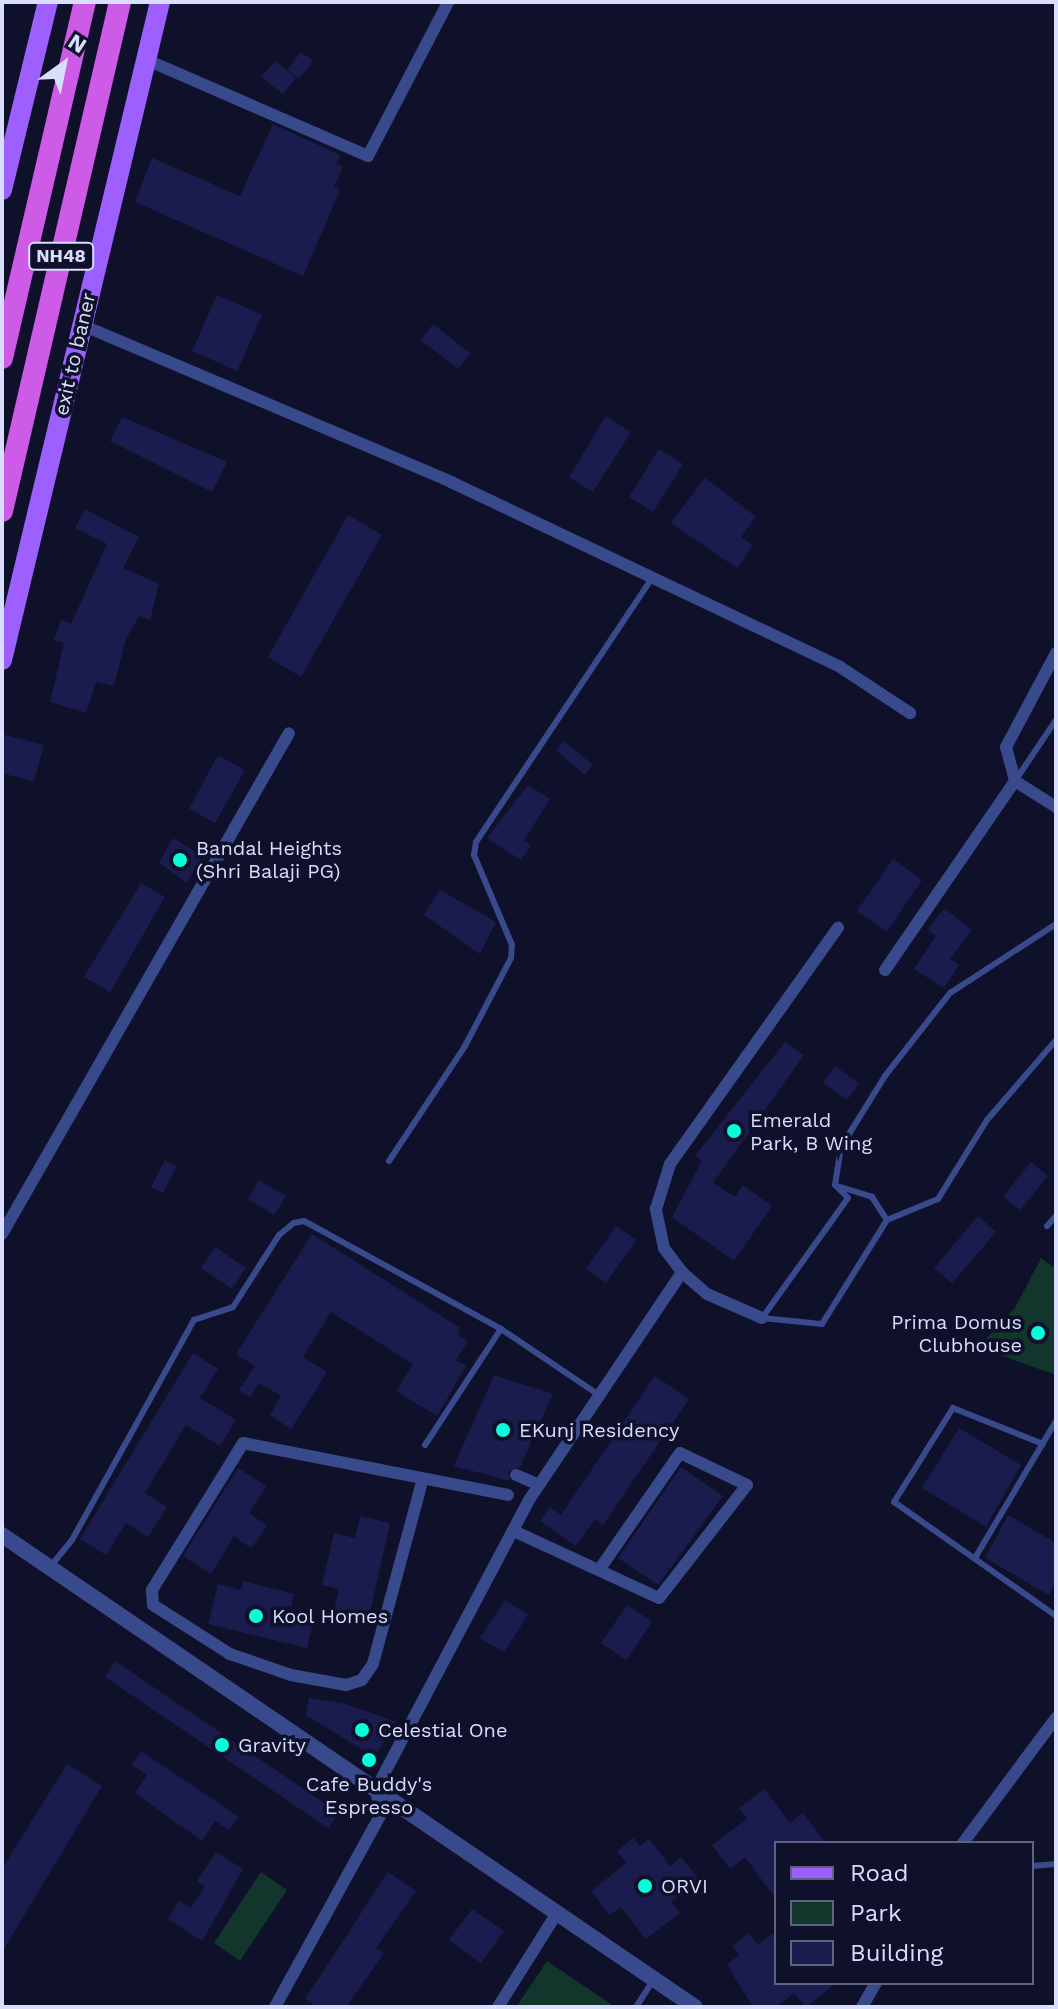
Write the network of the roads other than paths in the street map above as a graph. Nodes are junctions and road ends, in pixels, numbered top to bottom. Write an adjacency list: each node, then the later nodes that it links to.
1 (48, 2): 7 (main road)
2 (85, 2): 9 (highway, NH48)
3 (120, 2): 10 (highway, NH48)
4 (160, 2): 6 (main road, exit to baner)
5 (448, 2): 6 (street)
6 (147, 60): 8 (main road, exit to baner)
7 (2, 190)
8 (82, 325): 11 (street); 13 (main road, exit to baner)
9 (2, 358)
10 (2, 511)
11 (653, 577): 14 (street); 23 (lane)
12 (1056, 653): 17 (street)
13 (2, 660)
14 (910, 713)
15 (1056, 720): 17 (lane)
16 (289, 733): 28 (street)
17 (1015, 781): 18 (street); 21 (street)
18 (1056, 807)
19 (1056, 924): 24 (lane)
20 (838, 928): 29 (street)
21 (885, 970)
22 (1056, 1040): 26 (lane)
23 (389, 1161)
24 (835, 1185): 26 (lane); 30 (lane)
25 (1056, 1216): 27 (lane)
26 (887, 1220): 30 (lane)
27 (1047, 1226)
28 (2, 1234)
29 (682, 1272): 30 (street); 32 (street)
30 (762, 1318)
31 (501, 1329): 32 (lane); 35 (lane); 43 (lane)
32 (596, 1393): 38 (street)
33 (1056, 1421): 34 (lane)
34 (1043, 1444): 42 (lane); 42 (lane)
35 (425, 1445)
36 (516, 1475): 38 (street)
37 (422, 1482): 37 (street); 39 (street)
38 (539, 1485): 40 (street)
39 (508, 1495)
40 (516, 1532): 44 (street); 47 (street)
41 (2, 1535): 43 (street)
42 (975, 1558): 45 (lane)
43 (50, 1567): 47 (street)
44 (599, 1570): 44 (street)
45 (1056, 1616)
46 (1056, 1718): 48 (street)
47 (376, 1789): 51 (street); 54 (street)
48 (964, 1841)
49 (1056, 1864): 50 (lane)
50 (1034, 1866)
51 (557, 1913): 52 (street); 55 (street)
52 (654, 1979): 56 (lane); 57 (street)
53 (875, 1985): 58 (street)
54 (275, 2007)
55 (498, 2007)
56 (636, 2007)
57 (695, 2007)
58 (862, 2007)

